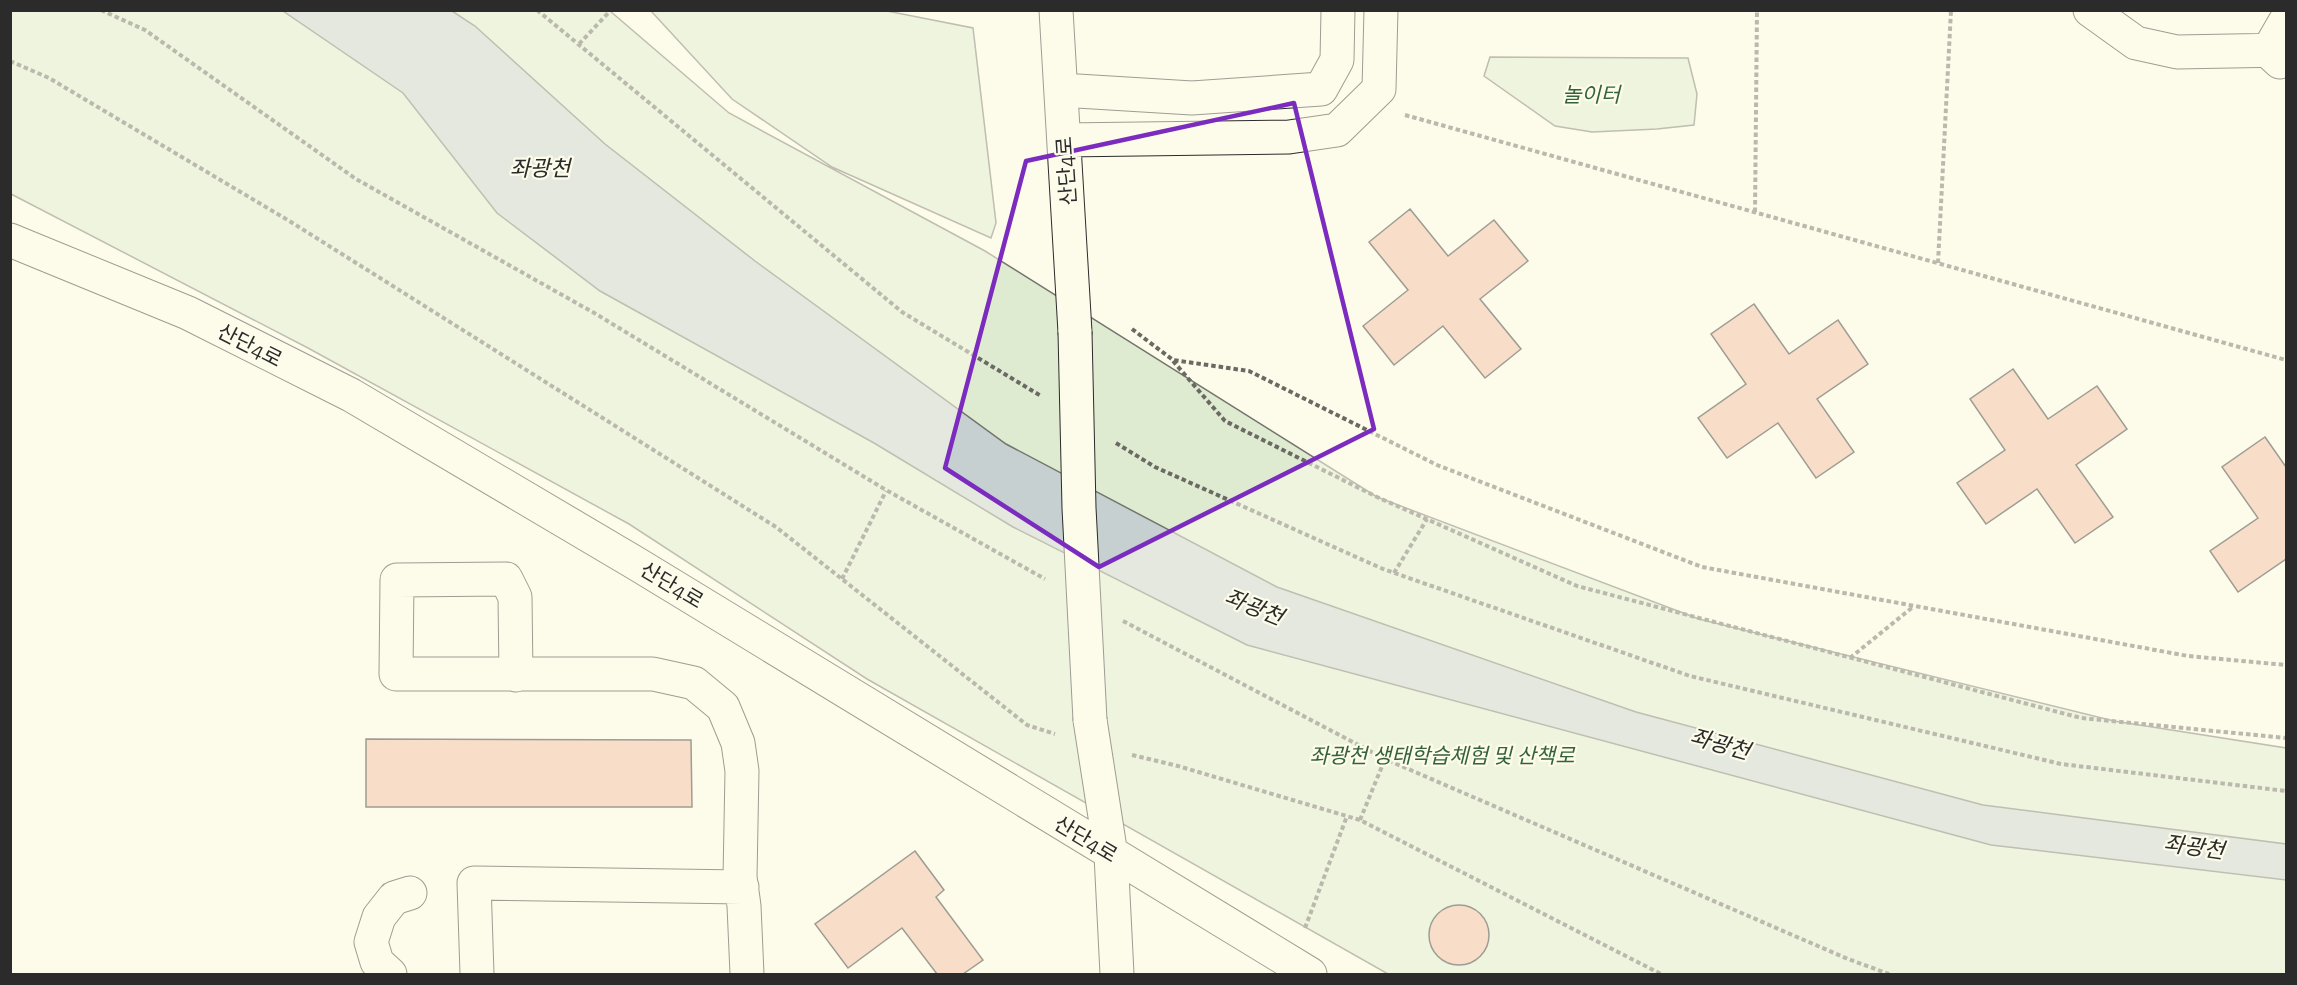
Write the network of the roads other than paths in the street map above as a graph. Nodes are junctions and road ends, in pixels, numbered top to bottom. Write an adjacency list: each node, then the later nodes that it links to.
1 (1056, 10): 7 (street, 산단4로)
2 (1338, 10): 7 (street)
3 (1381, 10): 8 (street)
4 (2090, 10): 6 (street)
5 (2286, 20): 6 (street)
6 (2280, 57)
7 (1060, 90): 8 (street, 산단4로)
8 (1064, 140): 11 (street, 산단4로, bridge)
9 (10, 240): 11 (street, 산단4로)
10 (516, 675): 10 (street); 12 (street)
11 (1111, 855): 14 (street, 산단4로); 18 (street, 산단4로)
12 (742, 887): 16 (street); 17 (street)
13 (410, 893): 15 (street)
14 (1301, 969)
15 (390, 975)
16 (477, 975)
17 (747, 975)
18 (1117, 975)

